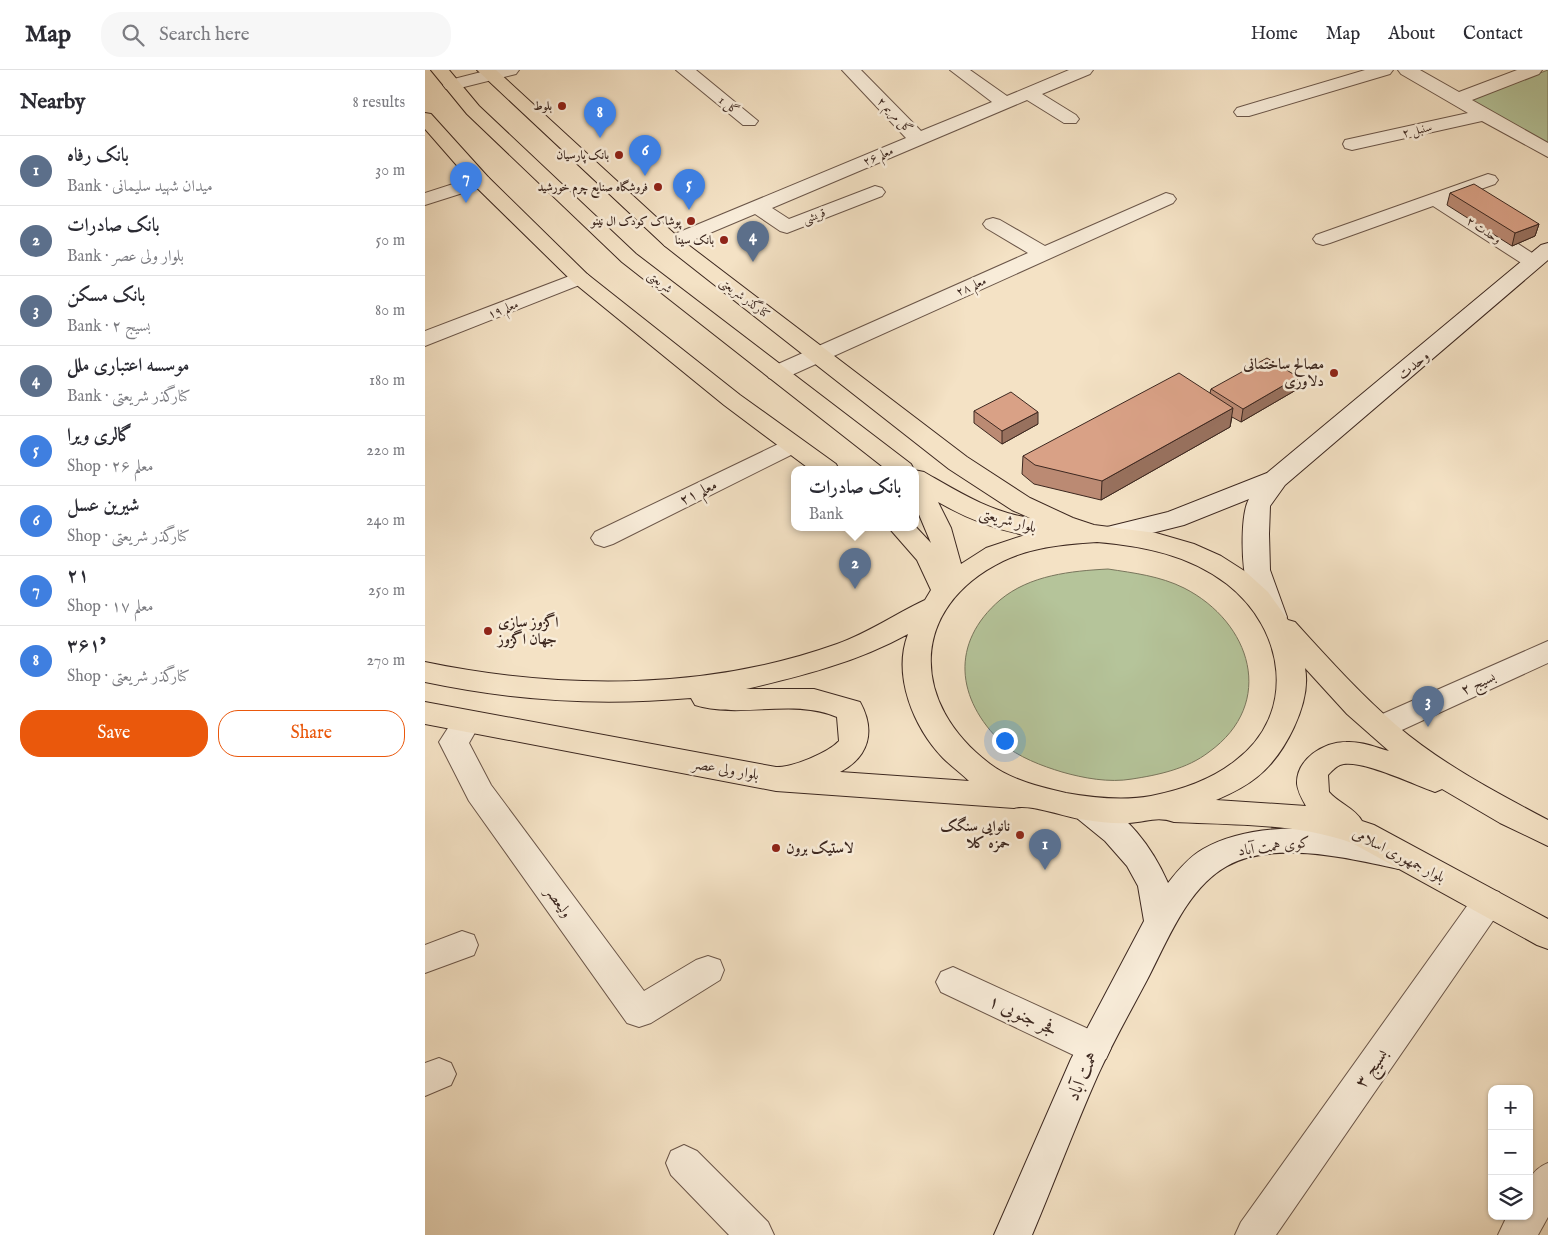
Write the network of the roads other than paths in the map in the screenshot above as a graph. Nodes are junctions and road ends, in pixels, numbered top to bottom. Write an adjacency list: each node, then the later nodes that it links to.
1 (685, 70): 17 (street, گل 1)
2 (851, 70): 18 (street, گل مریم ۲)
3 (959, 70): 12 (street)
4 (1084, 70): 10 (street, معلم ۲۶)
5 (1384, 70): 13 (street)
6 (1407, 70): 11 (street)
7 (1533, 70): 11 (street)
8 (496, 72): 9 (street); 30 (main road, کنارگذر شریعتی)
9 (446, 77): 36 (main road, شریعتی)
10 (1027, 94): 12 (street, معلم ۲۶); 15 (street)
11 (1457, 100): 14 (street)
12 (1005, 103): 18 (street, معلم ۲۶)
13 (1243, 112)
14 (1483, 115): 19 (street, سنبل ۲); 20 (street)
15 (1070, 119)
16 (426, 120): 22 (main road)
17 (749, 121)
18 (919, 139): 27 (street, معلم ۲۶)
19 (1352, 144)
20 (1548, 151)
21 (1488, 180): 26 (street)
22 (481, 181): 24 (street); 33 (main road)
23 (875, 192): 27 (street, قریشی)
24 (425, 199)
25 (1166, 199): 31 (street, معلم ۲۸)
26 (1435, 199): 29 (street); 32 (street, وحدت ۲)
27 (756, 206): 30 (street, معلم ۲۶)
28 (993, 224): 31 (street)
29 (1323, 239)
30 (672, 242): 35 (main road, کنارگذر شریعتی)
31 (1043, 254): 35 (street, معلم ۲۸)
32 (1541, 255): 40 (street, وحدت)
33 (580, 278): 34 (street, معلم ۱۹); 37 (main road)
34 (425, 339)
35 (819, 354): 36 (street, معلم ۲۸); 44 (main road, کنارگذر شریعتی)
36 (777, 373): 39 (main road, شریعتی)
37 (793, 445): 38 (main road); 45 (street, معلم ۲۱)
38 (822, 466)
39 (897, 466)
40 (1276, 479): 44 (street, وحدت); 47 (street, وحدت)
41 (919, 480): 44 (main road, بلوار شریعتی)
42 (919, 493): 46 (main road)
43 (905, 531): 46 (main road)
44 (1096, 534): 46 (main road); 47 (main road)
45 (604, 538)
46 (938, 601): 50 (main road); 56 (main road)
47 (1274, 617): 53 (main road); 57 (main road)
48 (1548, 652): 53 (street, بسیج ۲)
49 (425, 672): 50 (main road)
50 (599, 692): 54 (main road)
51 (425, 713): 52 (main road, بلوار ولی عصر)
52 (467, 722): 54 (main road, بلوار ولی عصر); 67 (street, ولیعصر)
53 (1381, 728): 55 (main road)
54 (776, 778): 56 (main road, بلوار ولی عصر)
55 (1467, 791): 59 (main road); 60 (main road)
56 (1031, 798): 58 (main road)
57 (1147, 809): 58 (main road); 59 (main road, بلوار جمهوری اسلامی)
58 (1089, 810): 63 (street)
59 (1363, 834): 61 (main road, بلوار جمهوری اسلامی)
60 (1548, 834)
61 (1405, 857): 62 (main road, بلوار جمهوری اسلامی); 63 (street, کوی همت آباد)
62 (1488, 902): 64 (main road, بلوار جمهوری اسلامی); 76 (street, بسیج ۳)
63 (1160, 921): 69 (street, همت آباد)
64 (1548, 935)
65 (462, 945): 66 (street)
66 (425, 959)
67 (708, 970)
68 (953, 982): 69 (street, فجر جنوبی ۱)
69 (1094, 1048): 75 (street, همت آباد)
70 (685, 1163): 74 (street)
71 (1548, 1181): 72 (street)
72 (1533, 1208)
73 (1526, 1220): 77 (street)
74 (755, 1235)
75 (1013, 1235)
76 (1254, 1235)
77 (1517, 1235)

